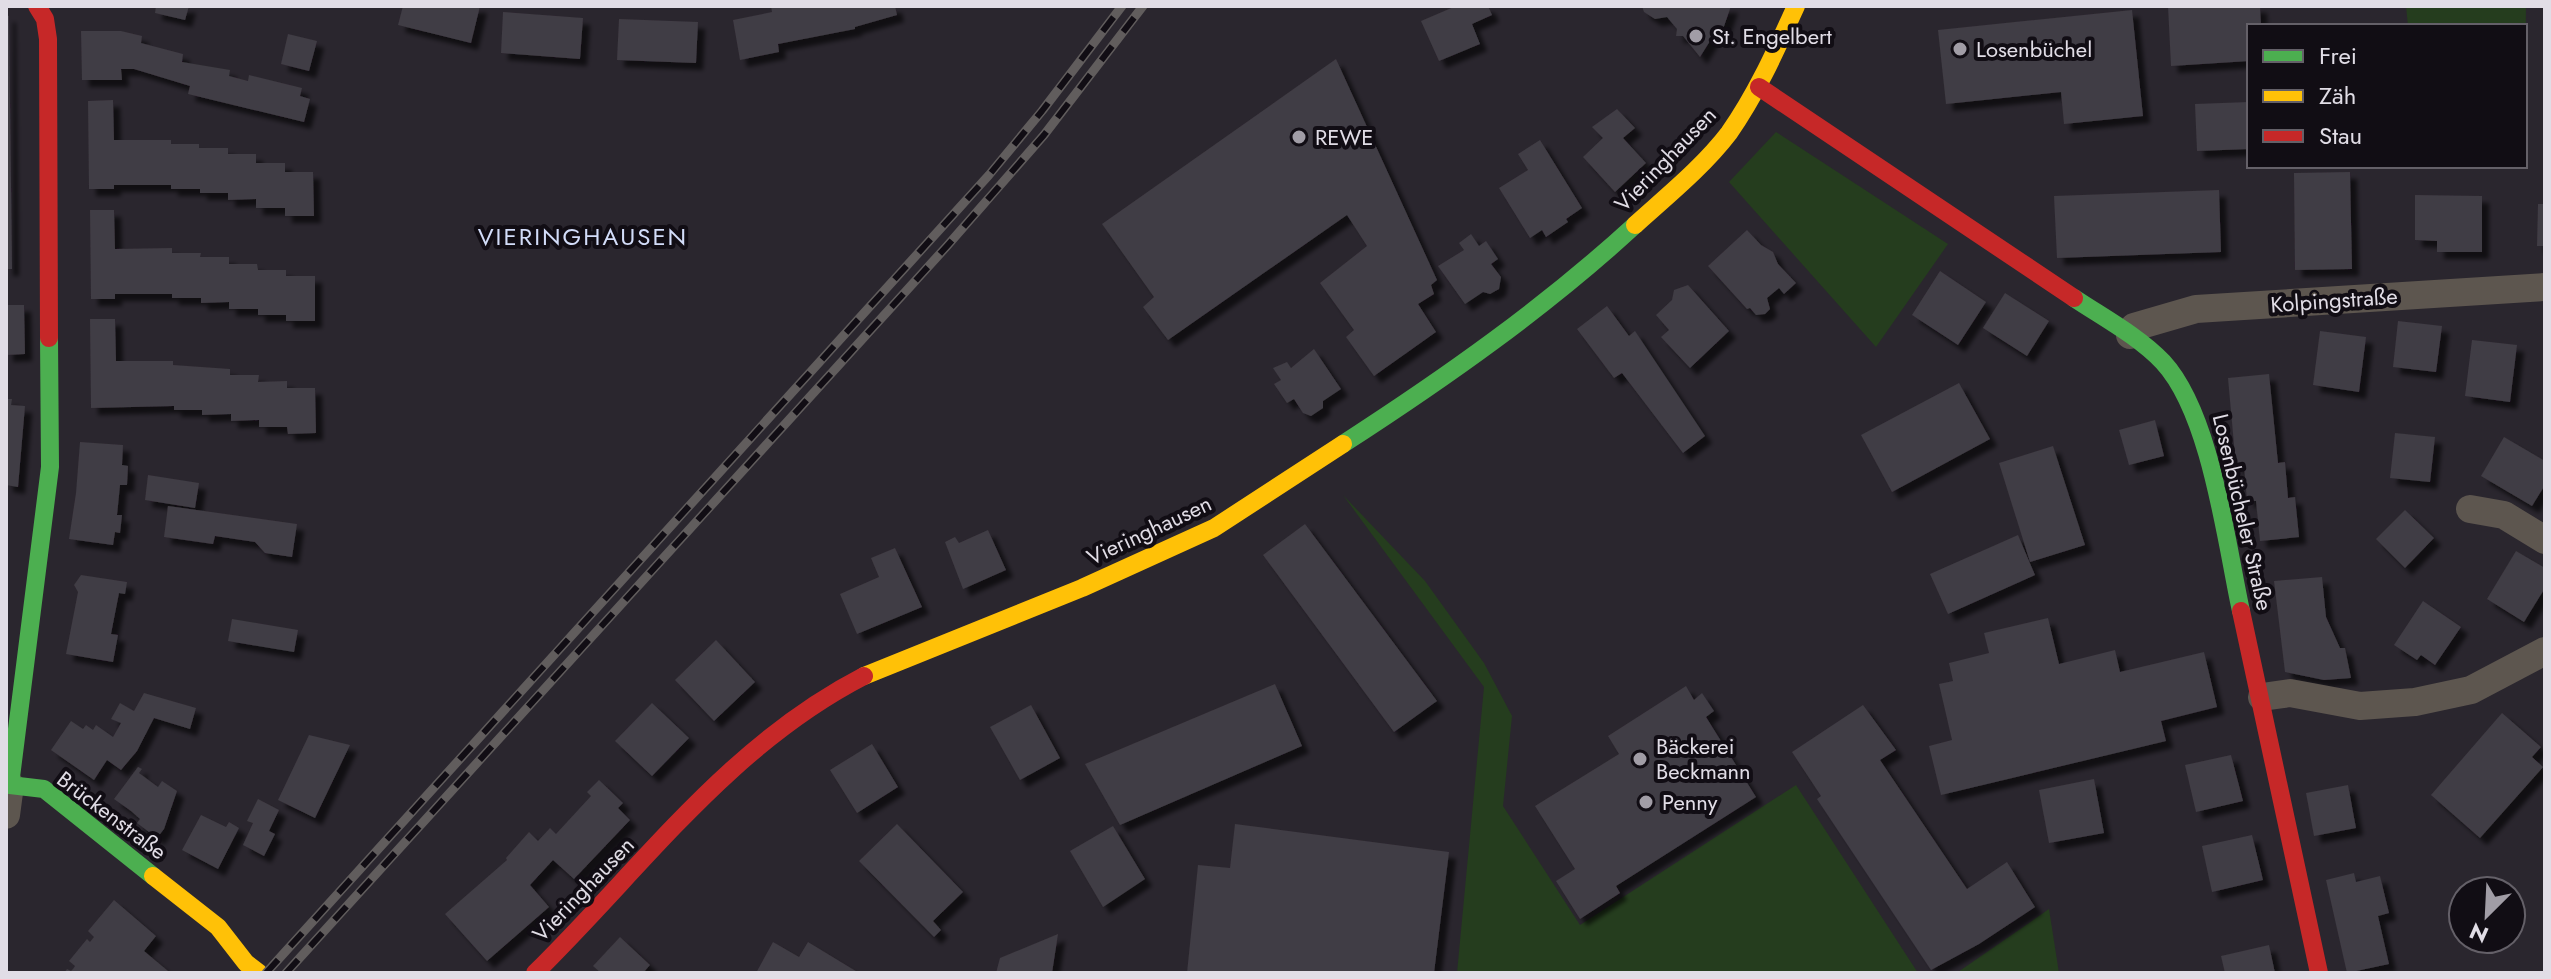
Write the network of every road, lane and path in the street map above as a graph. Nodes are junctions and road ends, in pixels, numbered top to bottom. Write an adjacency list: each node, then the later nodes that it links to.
1 (37, 6): 10 (street)
2 (1796, 6): 3 (street, Vieringhausen)
3 (1759, 87): 5 (street, Losenbücheler Straße); 13 (street, Vieringhausen)
4 (2545, 287): 5 (street, Kolpingstraße)
5 (2130, 335): 9 (street, Losenbücheler Straße)
6 (2470, 509): 7 (street)
7 (2545, 540)
8 (2545, 651): 9 (street)
9 (2262, 697): 14 (street, Losenbücheler Straße)
10 (10, 785): 11 (street); 12 (street, Brückenstraße)
11 (6, 815)
12 (252, 968)
13 (535, 973)
14 (2319, 973)

